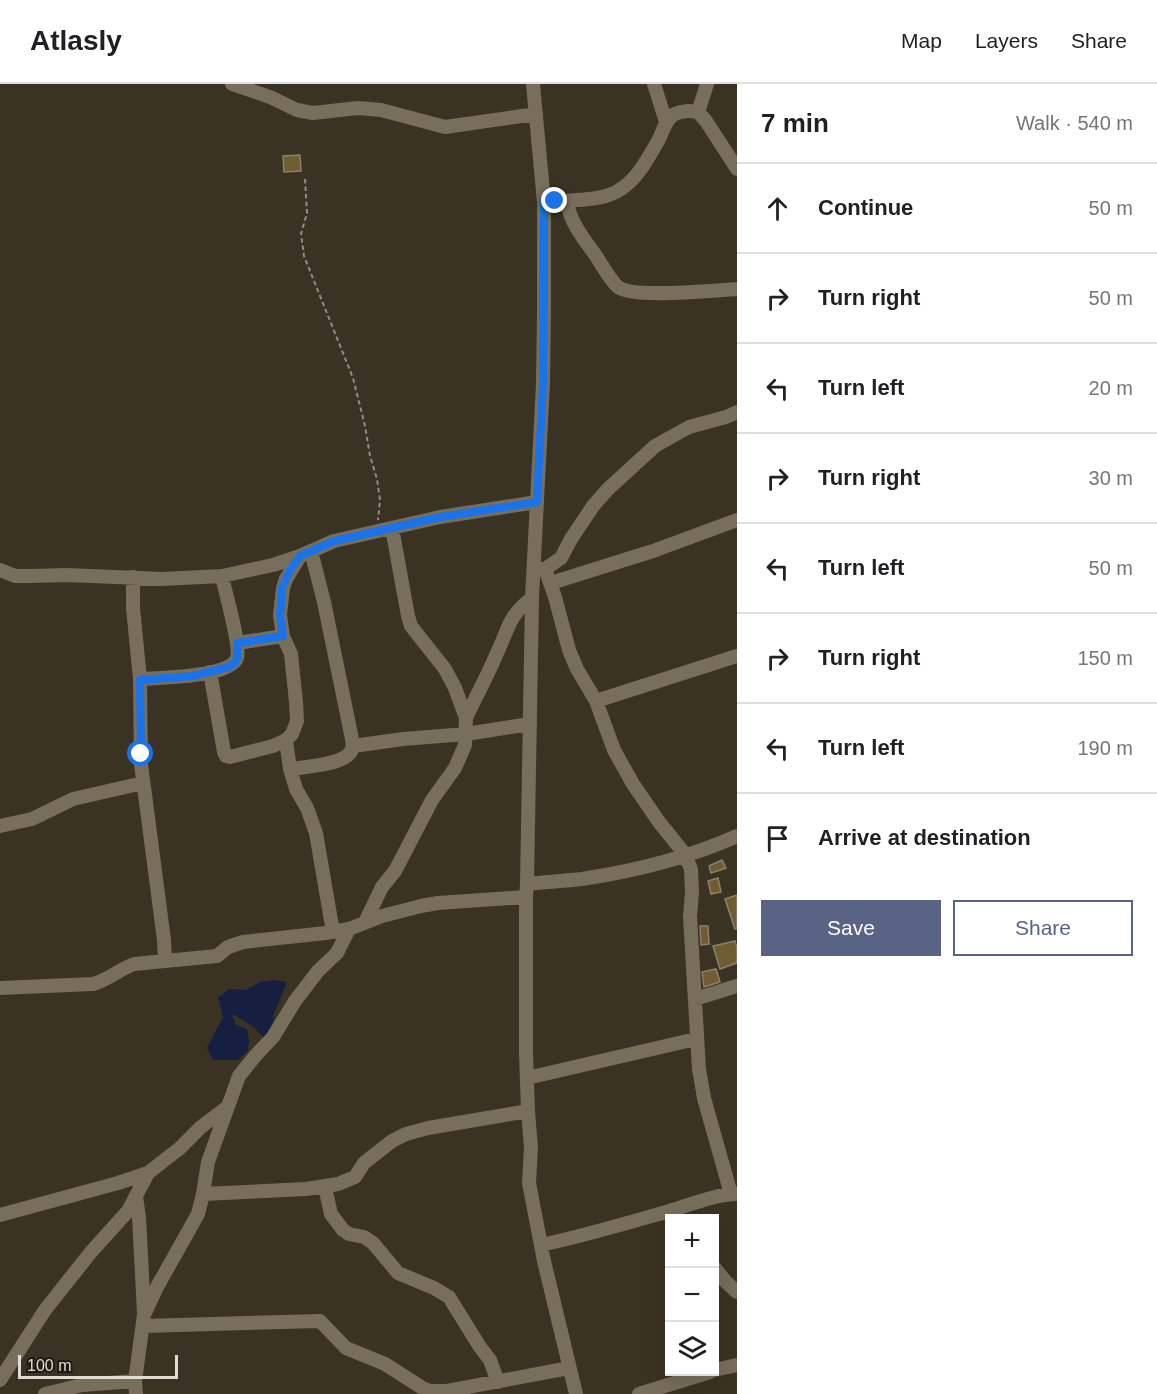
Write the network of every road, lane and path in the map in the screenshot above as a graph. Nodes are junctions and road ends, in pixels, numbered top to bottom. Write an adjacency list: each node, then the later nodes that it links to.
1 (232, 84): 6 (street)
2 (533, 84): 6 (street)
3 (654, 84): 7 (street)
4 (707, 84): 5 (street)
5 (698, 112): 7 (street); 8 (street)
6 (536, 114): 11 (street)
7 (666, 122): 10 (street)
8 (737, 169)
9 (305, 178): 17 (path)
10 (566, 201): 11 (street); 12 (street)
11 (544, 202): 14 (street)
12 (737, 290)
13 (737, 412): 19 (street)
14 (537, 502): 16 (street); 19 (street)
15 (737, 520): 23 (street)
16 (392, 528): 17 (street); 31 (street)
17 (376, 532): 18 (street)
18 (305, 554): 21 (street); 25 (street); 35 (street)
19 (539, 569): 23 (street); 24 (street)
20 (0, 570): 22 (street)
21 (222, 576): 22 (street); 26 (street)
22 (133, 577): 29 (street)
23 (551, 583): 30 (street)
24 (532, 598): 31 (street); 32 (street)
25 (283, 636): 26 (street); 34 (street)
26 (237, 643): 28 (street)
27 (737, 656): 30 (street)
28 (210, 672): 29 (street); 34 (street)
29 (140, 680): 37 (street)
30 (596, 701): 40 (street)
31 (466, 718): 33 (street)
32 (530, 724): 33 (street); 41 (street)
33 (466, 734): 35 (street); 42 (street)
34 (286, 740): 36 (street)
35 (353, 746): 36 (street)
36 (290, 769): 44 (street)
37 (143, 783): 38 (street); 45 (street)
38 (0, 826)
39 (737, 836): 40 (street)
40 (686, 856): 41 (street); 48 (street)
41 (526, 891): 42 (street); 50 (street)
42 (365, 922): 43 (street)
43 (349, 929): 44 (street); 51 (street)
44 (333, 932): 45 (street)
45 (165, 961): 47 (street)
46 (737, 986): 48 (street)
47 (0, 988)
48 (695, 999): 49 (street)
49 (696, 1039): 50 (street); 57 (street)
50 (527, 1078): 52 (street)
51 (226, 1108): 53 (street); 56 (street)
52 (528, 1111): 55 (street); 63 (street)
53 (148, 1173): 54 (street); 58 (street)
54 (118, 1183): 59 (street); 61 (street)
55 (325, 1187): 56 (street); 72 (street)
56 (203, 1194): 66 (street)
57 (734, 1194): 60 (street)
58 (136, 1196): 59 (street); 66 (street)
59 (128, 1211): 71 (street)
60 (673, 1214)
61 (0, 1215)
62 (665, 1216): 63 (street)
63 (541, 1245): 68 (street)
64 (715, 1268): 65 (street)
65 (737, 1292)
66 (143, 1320): 72 (street); 73 (street)
67 (737, 1365): 69 (street)
68 (570, 1368): 72 (street); 76 (street)
69 (719, 1369)
70 (702, 1376): 74 (street)
71 (0, 1380)
72 (498, 1382)
73 (129, 1388): 75 (street)
74 (678, 1388): 77 (street)
75 (45, 1394)
76 (576, 1394)
77 (639, 1394)

